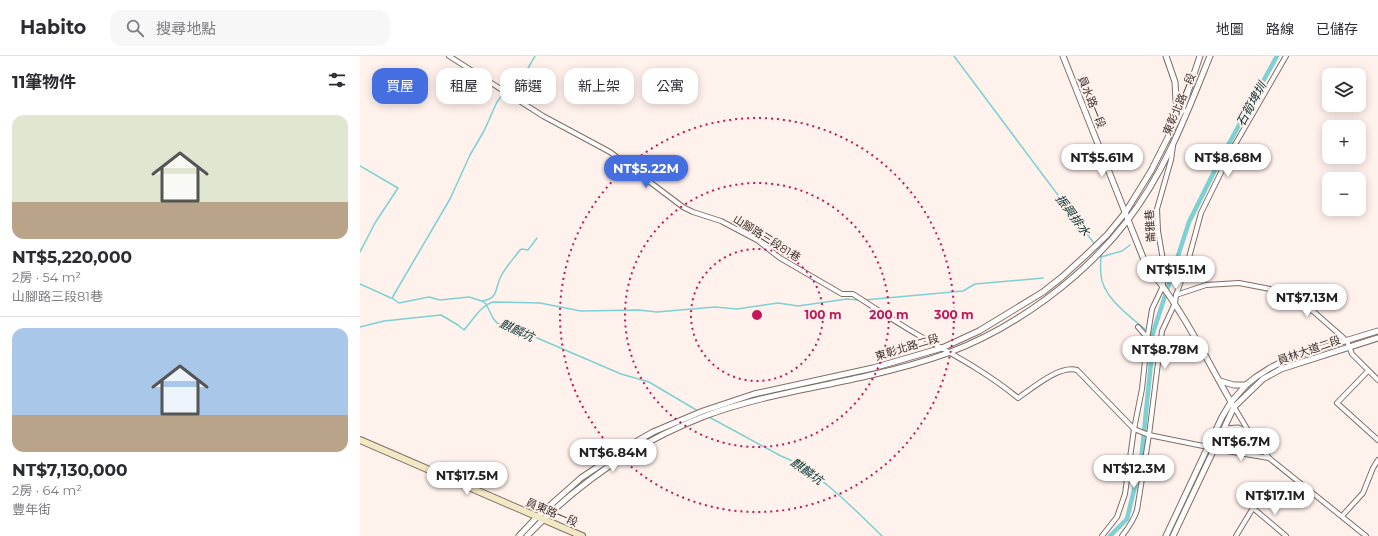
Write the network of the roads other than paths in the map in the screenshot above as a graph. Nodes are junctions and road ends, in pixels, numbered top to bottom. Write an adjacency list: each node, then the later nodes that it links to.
1 (449, 56): 21 (street, 山腳路三段81巷)
2 (1062, 56): 10 (street, 員水路一段)
3 (1166, 56): 7 (street)
4 (1200, 56): 7 (street, 東彰北路一段)
5 (1210, 56): 8 (street, 東彰北路一段)
6 (1286, 56): 13 (street)
7 (1182, 110): 8 (street); 10 (street, 東彰北路一段)
8 (1187, 113): 9 (street, 東彰北路一段)
9 (1174, 142): 11 (street, 東彰北路一段); 12 (street, 崙雅巷)
10 (1125, 213): 11 (street, 員水路一段); 21 (street, 東彰北路二段)
11 (1128, 220): 12 (street, 員水路一段); 22 (street, 東彰北路二段)
12 (1163, 286): 14 (street, 員水路一段); 19 (street)
13 (1176, 295): 14 (street); 18 (street)
14 (1175, 303): 25 (street, 員水路一段); 33 (street)
15 (1138, 327): 19 (street)
16 (1378, 331): 18 (street, 員林大道二段)
17 (1378, 338): 20 (street, 員林大道二段)
18 (1347, 341): 20 (street); 26 (street, 員林大道二段)
19 (1147, 342): 30 (street)
20 (1350, 347): 23 (street); 28 (street, 員林大道二段)
21 (942, 348): 22 (street, 山腳路三段81巷); 29 (street, 東彰北路二段)
22 (949, 352): 29 (street, 東彰北路二段); 30 (street, 山腳路三段81巷)
23 (1368, 371): 24 (street); 35 (street)
24 (1378, 380)
25 (1220, 381): 26 (street); 27 (street, 員水路一段)
26 (1246, 385): 27 (street, 員林大道二段)
27 (1231, 402): 28 (street, 員水路一段); 36 (street, 員林大道二段)
28 (1234, 407): 31 (street); 32 (street)
29 (701, 413): 41 (street, 東彰北路二段)
30 (1134, 429): 33 (street); 46 (street)
31 (1224, 429): 32 (street); 37 (street)
32 (1249, 432): 38 (street)
33 (1150, 435): 36 (street); 47 (street)
34 (360, 440): 41 (main road, 員東路一段)
35 (1378, 440)
36 (1208, 447): 48 (street, 員林大道二段)
37 (1215, 449): 38 (street); 49 (street)
38 (1269, 458): 40 (street)
39 (1378, 460): 40 (street)
40 (1342, 516): 42 (street)
41 (540, 518): 43 (street, 東彰北路二段); 44 (street, 東彰北路二段); 45 (main road, 員東路一段)
42 (1360, 534): 52 (street)
43 (519, 536)
44 (527, 536)
45 (582, 536)
46 (1102, 536)
47 (1122, 536)
48 (1166, 536)
49 (1173, 536)
50 (1236, 536): 51 (street)
51 (1286, 536)
52 (1366, 536)

